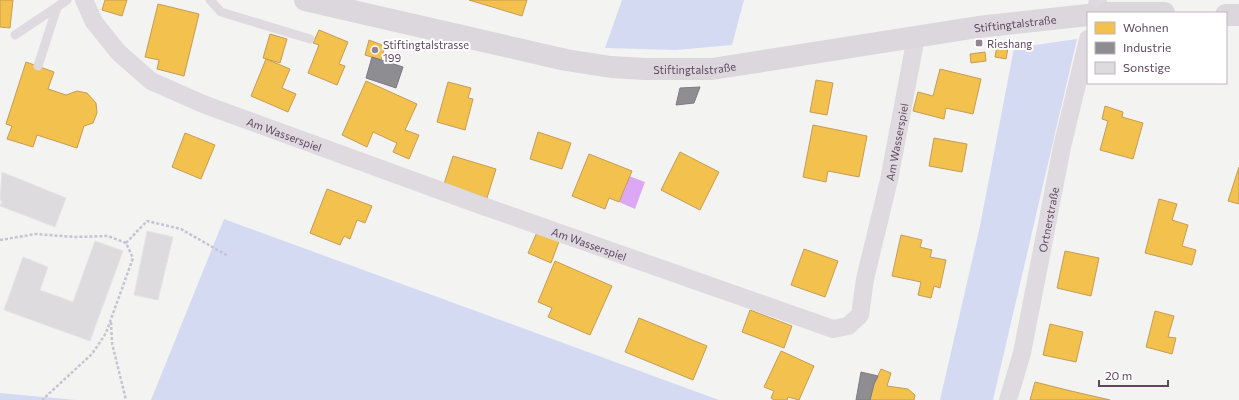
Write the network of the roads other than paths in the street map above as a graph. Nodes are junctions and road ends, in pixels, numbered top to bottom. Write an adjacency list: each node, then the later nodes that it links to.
1 (67, 0): 6 (lane)
2 (84, 0): 10 (street, Am Wasserspiel)
3 (210, 0): 11 (lane)
4 (305, 0): 10 (street, Stiftingtalstraße)
5 (1098, 0): 7 (street)
6 (57, 7): 9 (lane); 13 (lane)
7 (1095, 12)
8 (1087, 15): 10 (street, Stiftingtalstraße)
9 (15, 35)
10 (916, 37)
11 (310, 39)
12 (1087, 43): 14 (street, Ortnerstraße)
13 (38, 66)
14 (1008, 400)

